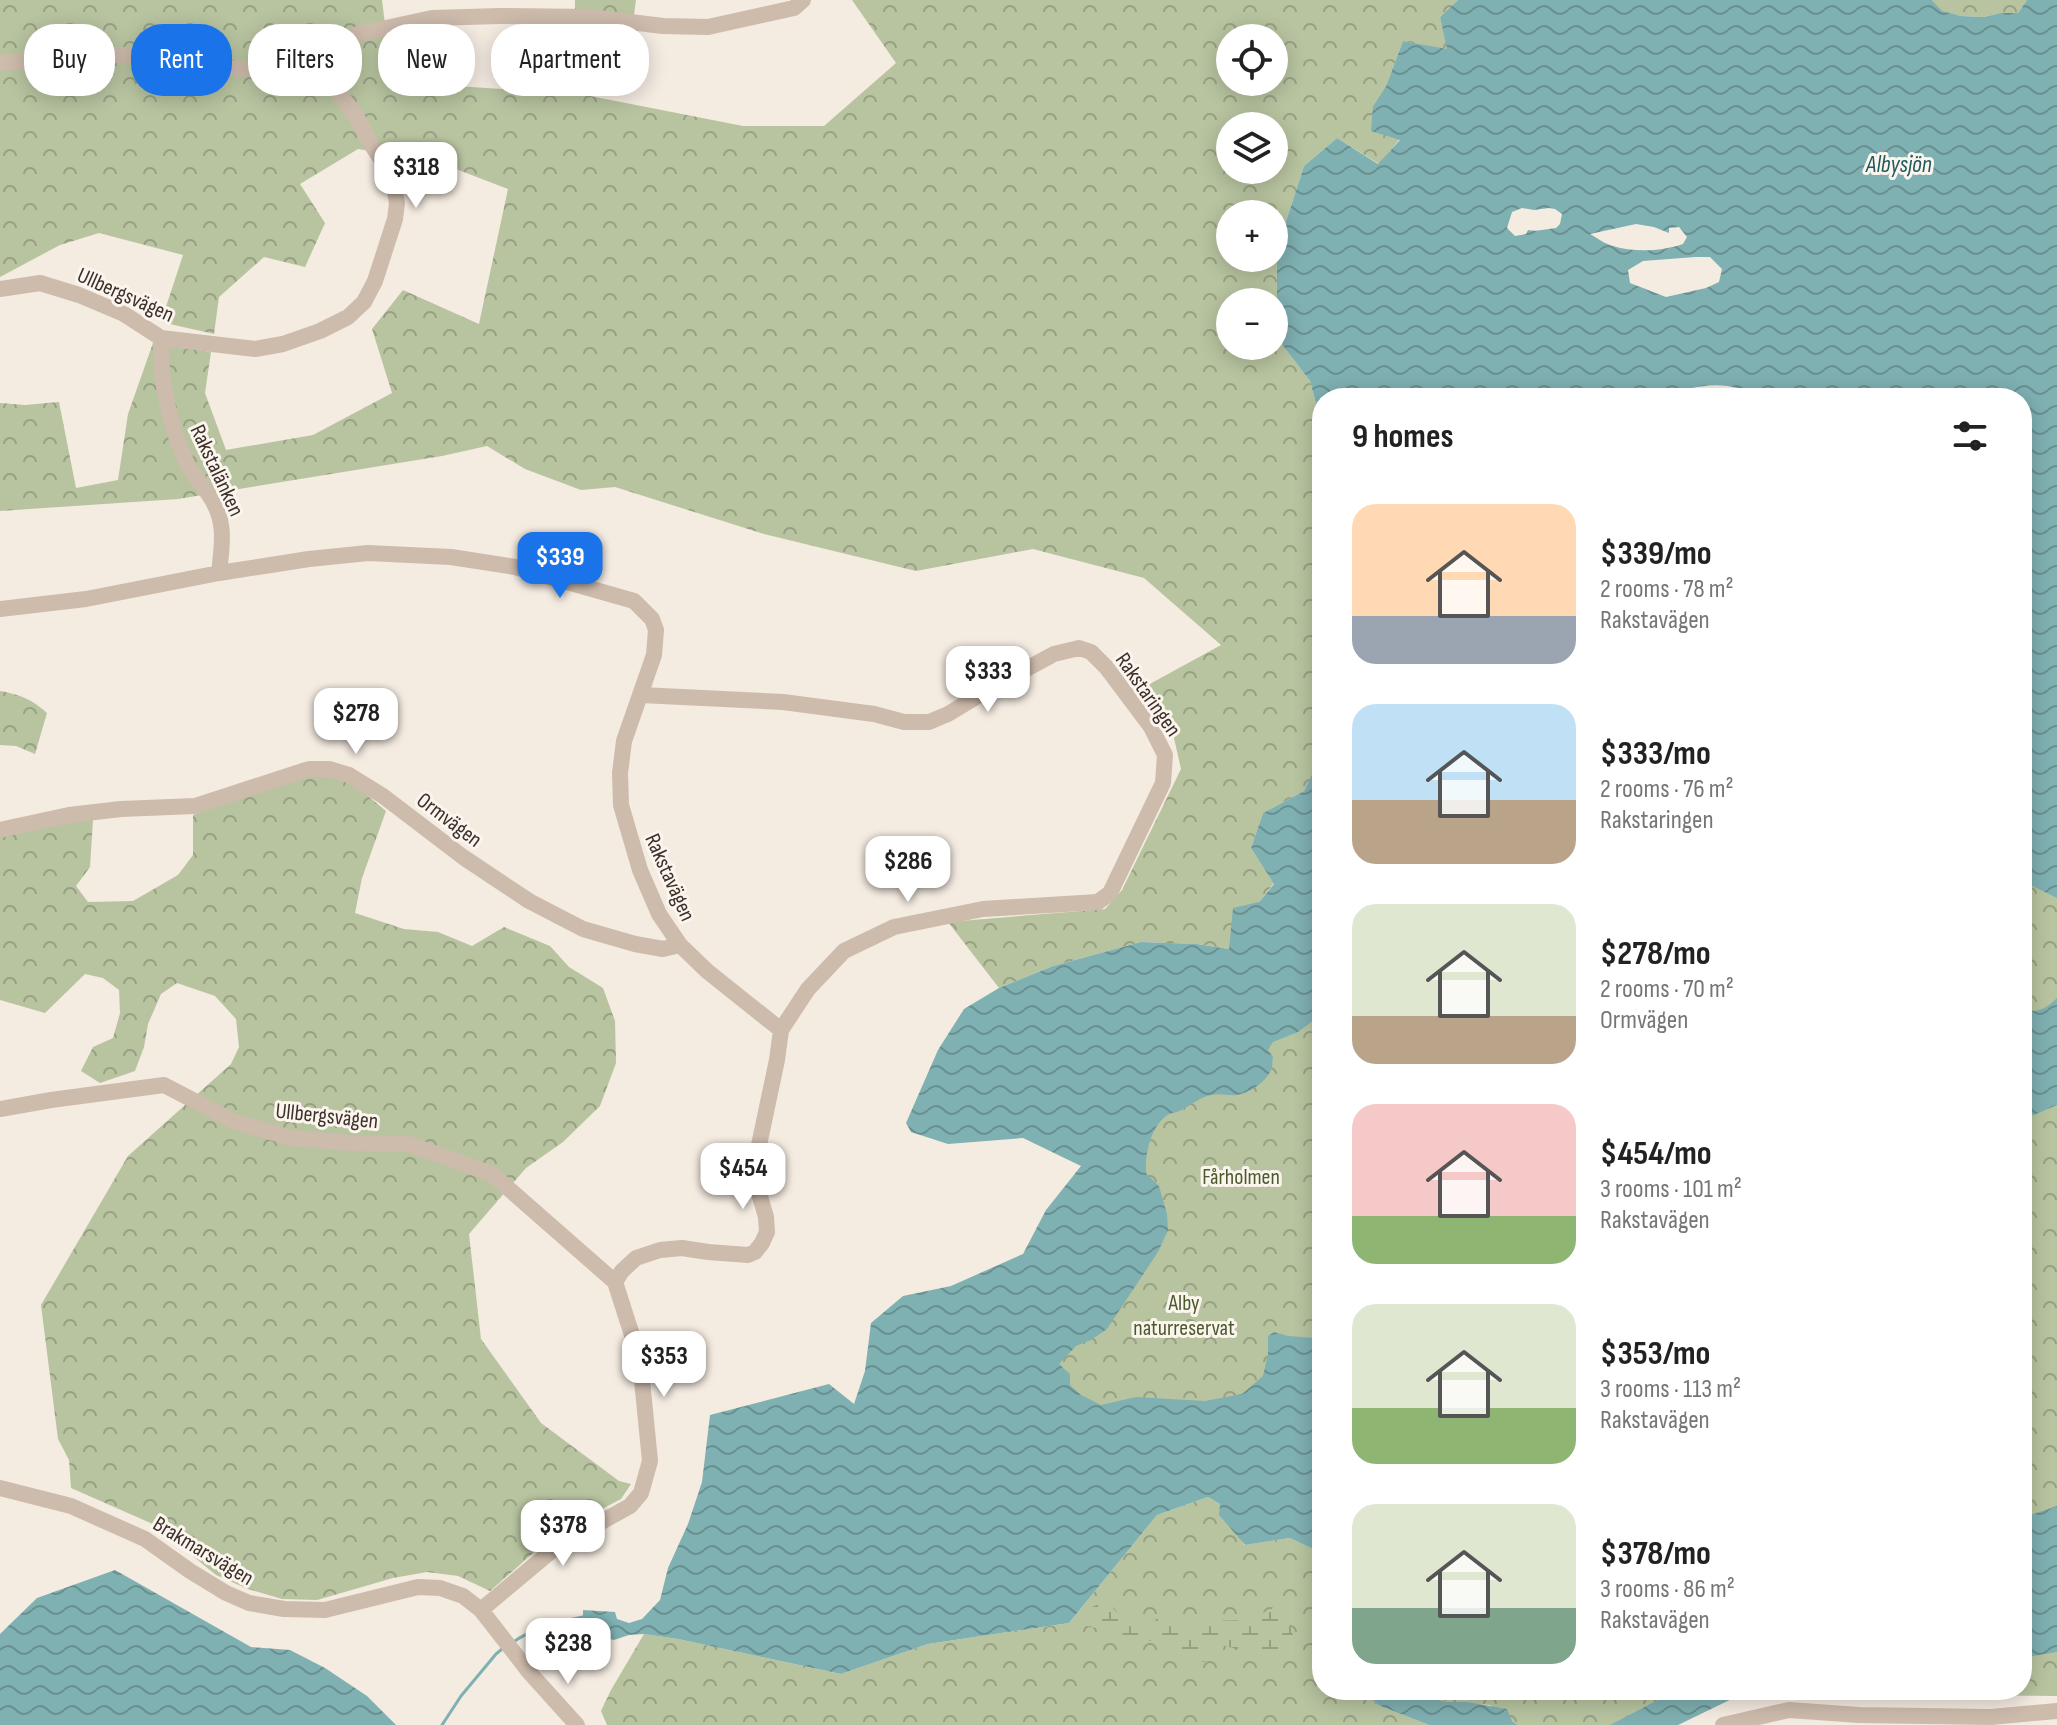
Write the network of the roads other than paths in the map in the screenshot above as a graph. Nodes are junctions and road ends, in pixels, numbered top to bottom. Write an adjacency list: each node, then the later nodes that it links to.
1 (803, 0): 2 (street)
2 (362, 33)
3 (0, 63): 4 (street)
4 (248, 69)
5 (341, 96): 7 (street, Ullbergsvägen)
6 (0, 289): 7 (street, Ullbergsvägen)
7 (161, 338): 8 (street, Rakstalänken)
8 (219, 573): 9 (street, Rakstavägen); 10 (street, Rakstavägen)
9 (0, 609)
10 (641, 695): 12 (street, Rakstavägen); 13 (street, Rakstaringen)
11 (0, 830): 12 (street, Ormvägen)
12 (680, 945): 13 (street, Rakstavägen)
13 (781, 1030): 15 (street)
14 (0, 1109): 15 (street, Ullbergsvägen)
15 (615, 1282): 17 (street)
16 (0, 1488): 17 (street, Brakmarsvägen)
17 (481, 1610): 20 (street)
18 (2057, 1711): 19 (street)
19 (1855, 1720): 21 (street)
20 (577, 1725)
21 (1723, 1725)

